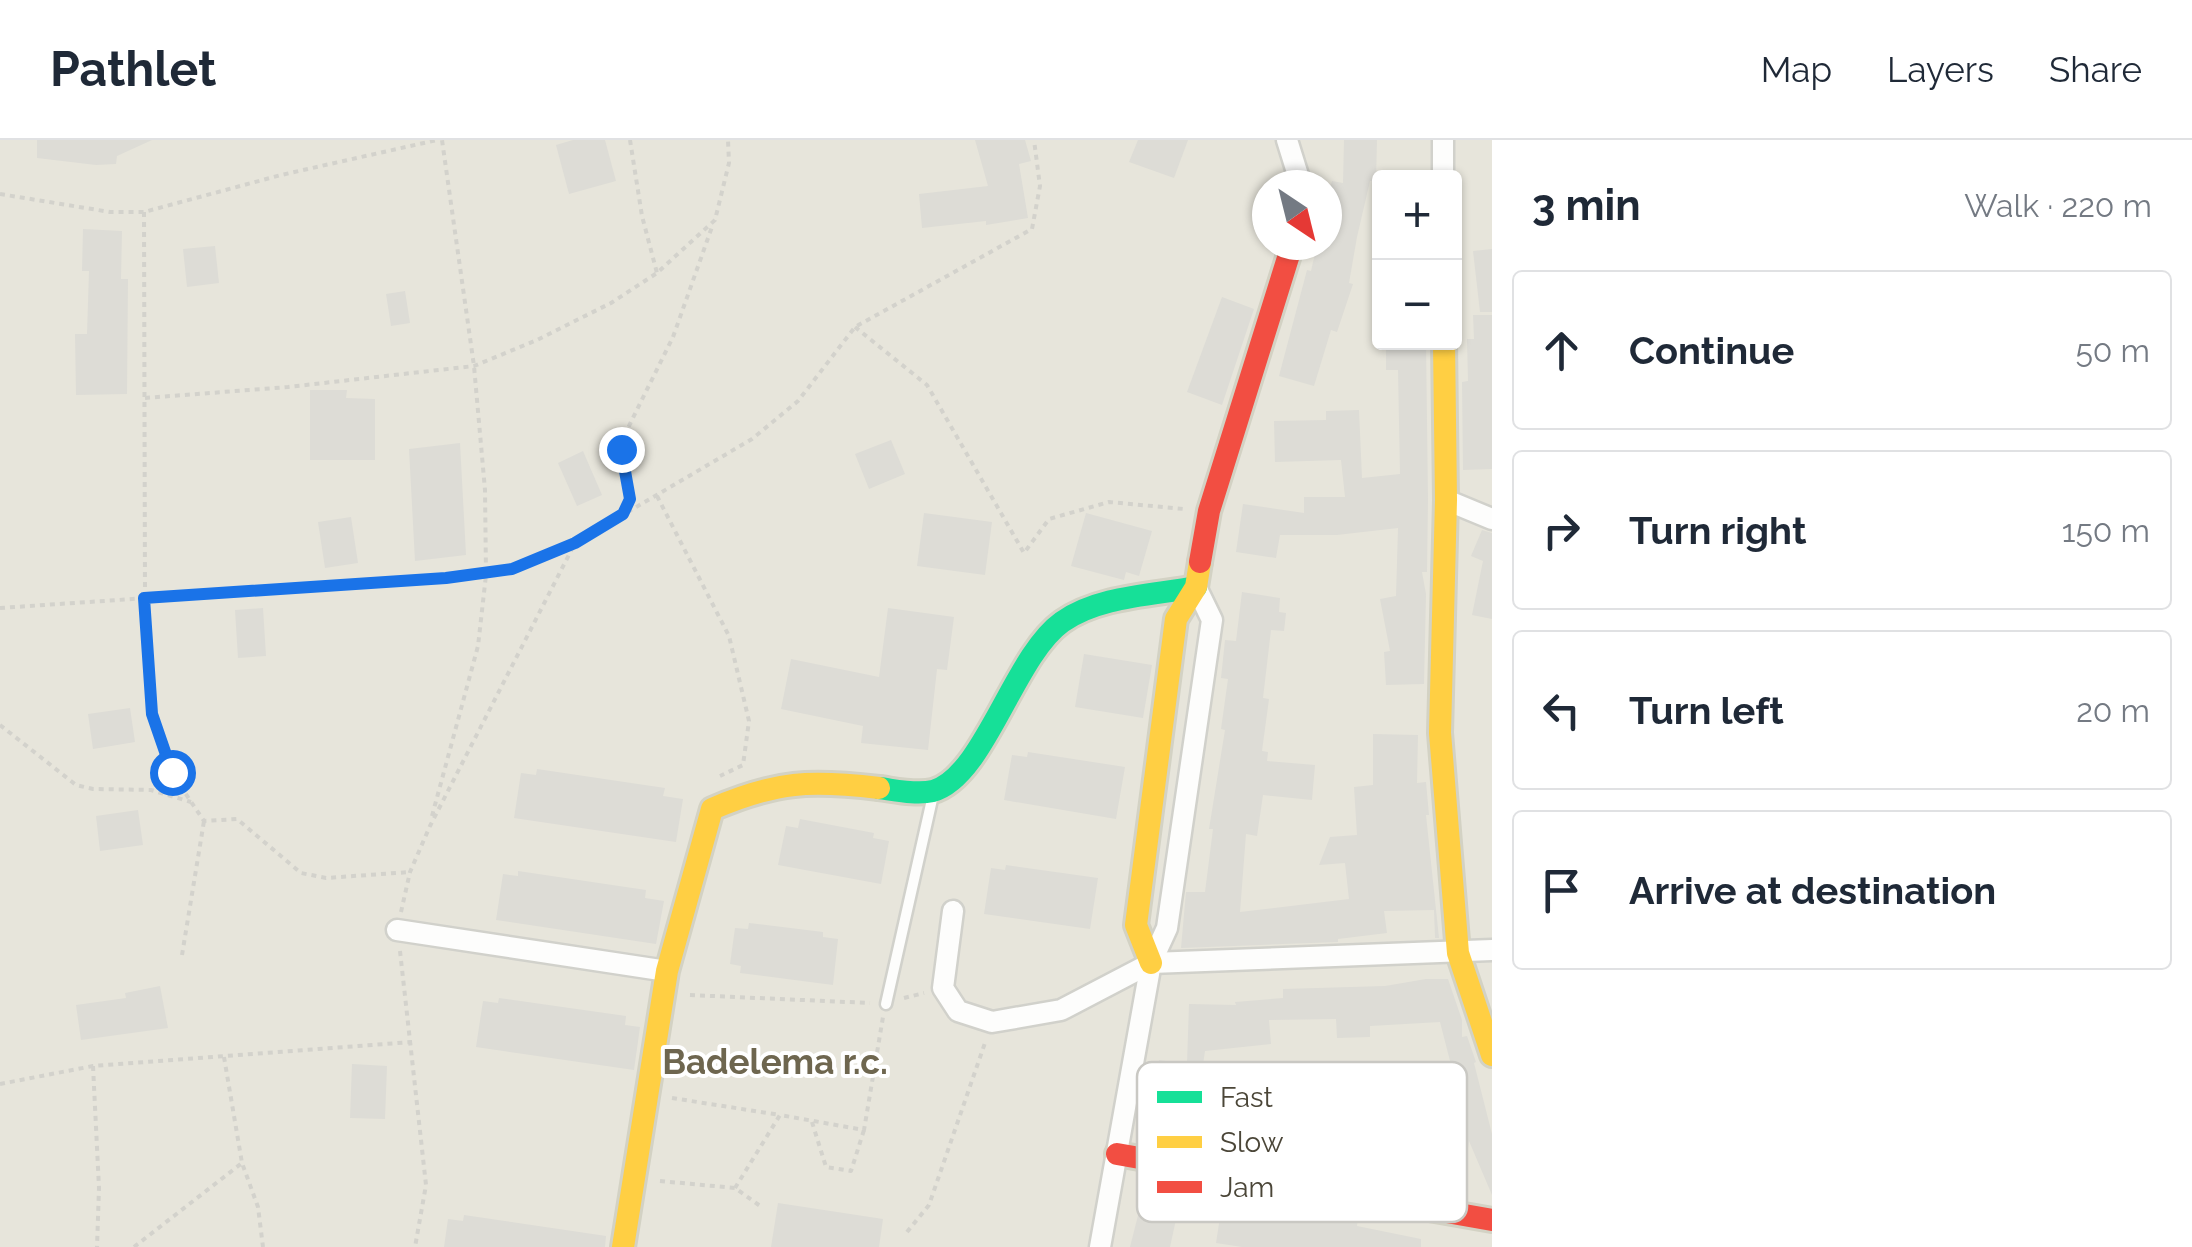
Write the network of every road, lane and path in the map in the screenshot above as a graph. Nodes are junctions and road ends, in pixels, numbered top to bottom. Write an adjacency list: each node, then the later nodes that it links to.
1 (440, 140): 10 (path); 16 (path)
2 (630, 140): 13 (path)
3 (728, 140): 11 (path)
4 (1034, 140): 14 (path)
5 (1287, 140): 7 (street)
6 (1443, 140): 8 (street)
7 (1296, 170)
8 (1443, 170)
9 (0, 194): 10 (path)
10 (144, 212): 17 (path)
11 (715, 220): 13 (path); 21 (path)
12 (1287, 260): 20 (street)
13 (657, 273): 16 (path)
14 (856, 327): 18 (path); 20 (path)
15 (1444, 350): 19 (street)
16 (474, 366): 17 (path); 24 (path)
17 (145, 398): 26 (path)
18 (657, 496): 21 (path); 29 (path)
19 (1446, 500): 22 (street); 38 (street)
20 (1209, 511): 25 (street)
21 (623, 514): 23 (path)
22 (1492, 519)
23 (575, 543): 24 (path); 33 (path)
24 (486, 575): 26 (path); 33 (path)
25 (1196, 587): 30 (street); 40 (street); 40 (street)
26 (144, 598): 27 (path); 31 (path)
27 (0, 608)
28 (0, 725): 31 (path)
29 (710, 782)
30 (934, 791): 41 (street); 43 (lane)
31 (192, 802): 32 (path)
32 (204, 822): 34 (path); 39 (path)
33 (430, 826): 34 (path)
34 (410, 872): 36 (path)
35 (953, 911): 42 (street)
36 (397, 930): 41 (street); 45 (path)
37 (1492, 950): 38 (street)
38 (1458, 953): 40 (street); 46 (street)
39 (182, 954)
40 (1151, 963): 44 (street); 54 (street)
41 (666, 983): 43 (path); 50 (street)
42 (943, 988): 43 (path); 44 (street)
43 (886, 1004): 53 (path)
44 (992, 1022): 62 (path)
45 (412, 1042): 47 (path); 66 (path)
46 (1492, 1054)
47 (224, 1056): 48 (path); 56 (path)
48 (93, 1066): 49 (path); 63 (path)
49 (0, 1084)
50 (648, 1094): 51 (path); 57 (street)
51 (780, 1115): 52 (path); 58 (path)
52 (812, 1120): 53 (path); 53 (path)
53 (864, 1130)
54 (1117, 1154): 55 (street); 68 (street)
55 (1137, 1158)
56 (242, 1163): 64 (path); 65 (path)
57 (634, 1178): 58 (path); 67 (street)
58 (735, 1188): 59 (path)
59 (763, 1208)
60 (1467, 1216): 61 (street)
61 (1492, 1220)
62 (907, 1232)
63 (97, 1247)
64 (134, 1247)
65 (263, 1247)
66 (416, 1247)
67 (623, 1247)
68 (1100, 1247)

